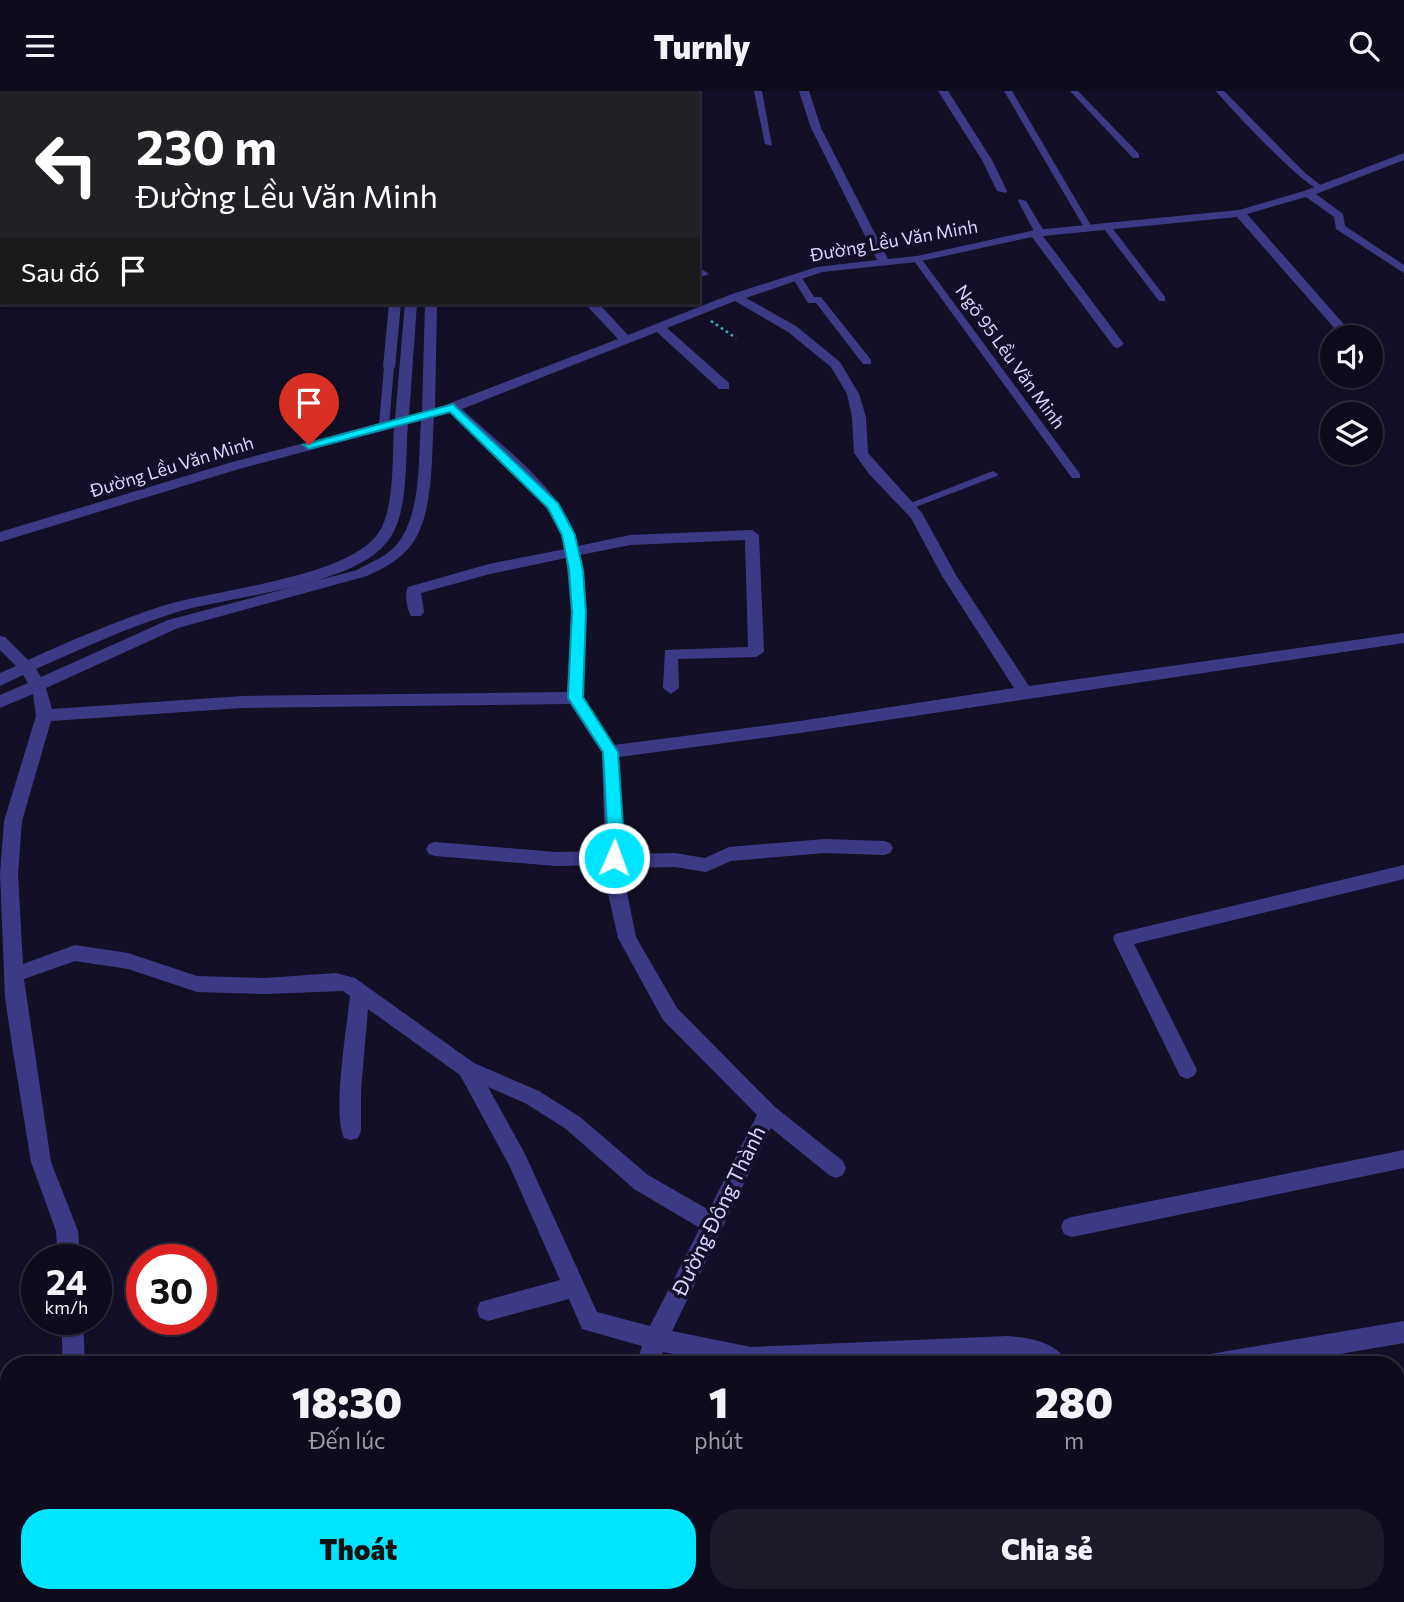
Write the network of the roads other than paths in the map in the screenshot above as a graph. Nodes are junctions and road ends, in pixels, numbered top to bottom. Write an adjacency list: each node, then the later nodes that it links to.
1 (758, 91): 7 (lane)
2 (804, 91): 18 (street)
3 (943, 91): 10 (street)
4 (1008, 91): 15 (lane)
5 (1074, 91): 8 (lane)
6 (1220, 91): 11 (lane)
7 (769, 144)
8 (1136, 156)
9 (1402, 159): 11 (street, Đường Lều Văn Minh)
10 (1002, 191)
11 (1314, 191): 13 (street, Đường Lều Văn Minh); 19 (street)
12 (1022, 201): 16 (lane)
13 (1240, 213): 14 (street, Đường Lều Văn Minh); 27 (street)
14 (1107, 227): 15 (street, Đường Lều Văn Minh); 22 (lane)
15 (1090, 229): 16 (street, Đường Lều Văn Minh)
16 (1037, 233): 17 (street, Đường Lều Văn Minh); 30 (street)
17 (916, 259): 18 (street, Đường Lều Văn Minh); 39 (lane, Ngõ 95 Lều Văn Minh)
18 (884, 262): 20 (street, Đường Lều Văn Minh)
19 (1404, 270)
20 (797, 277): 21 (street, Đường Lều Văn Minh); 31 (lane)
21 (736, 297): 28 (street, Đường Lều Văn Minh); 40 (street)
22 (1163, 299)
23 (395, 305): 32 (street)
24 (411, 305): 36 (street)
25 (431, 305): 35 (street)
26 (593, 305): 29 (street)
27 (1339, 325)
28 (660, 328): 29 (street, Đường Lều Văn Minh); 33 (street)
29 (628, 341): 34 (street, Đường Lều Văn Minh)
30 (1118, 344)
31 (867, 362)
32 (389, 367): 37 (lane)
33 (724, 386)
34 (453, 408): 35 (street, Đường Lều Văn Minh); 42 (street)
35 (428, 414): 36 (street, Đường Lều Văn Minh); 43 (street)
36 (400, 422): 37 (street, Đường Lều Văn Minh); 43 (street)
37 (384, 425): 41 (street, Đường Lều Văn Minh)
38 (993, 474): 40 (lane)
39 (1076, 476)
40 (909, 506): 51 (street)
41 (0, 537)
42 (572, 550): 44 (street); 50 (street); 52 (street)
43 (272, 591): 47 (street); 49 (street)
44 (416, 612)
45 (1404, 638): 51 (street)
46 (0, 641): 47 (street)
47 (27, 667): 48 (street); 49 (street)
48 (0, 680)
49 (39, 685): 53 (street); 54 (street)
50 (671, 688)
51 (1025, 692): 55 (street)
52 (575, 698): 54 (street); 55 (street, Đường Đông Thành)
53 (0, 702)
54 (44, 716): 60 (street)
55 (610, 752): 58 (street, Đường Đông Thành)
56 (884, 848): 58 (street)
57 (435, 849): 58 (street)
58 (614, 860): 64 (street, Đường Đông Thành)
59 (1404, 872): 63 (street)
60 (14, 975): 61 (street); 70 (street)
61 (360, 993): 62 (street); 65 (street)
62 (467, 1069): 68 (street); 71 (street)
63 (1187, 1070)
64 (768, 1113): 67 (street); 68 (street, Đường Đông Thành)
65 (351, 1131)
66 (1404, 1159): 69 (street)
67 (836, 1168)
68 (712, 1224): 75 (street, Đường Đông Thành)
69 (1072, 1227)
70 (68, 1244)
71 (575, 1287): 72 (street); 75 (street)
72 (488, 1310)
73 (1404, 1332): 81 (street)
74 (73, 1335): 76 (street)
75 (656, 1339): 77 (street, Đường Đông Thành); 78 (street)
76 (74, 1356)
77 (650, 1356)
78 (741, 1356)
79 (798, 1356): 80 (street)
80 (1043, 1356)
81 (1263, 1356)

